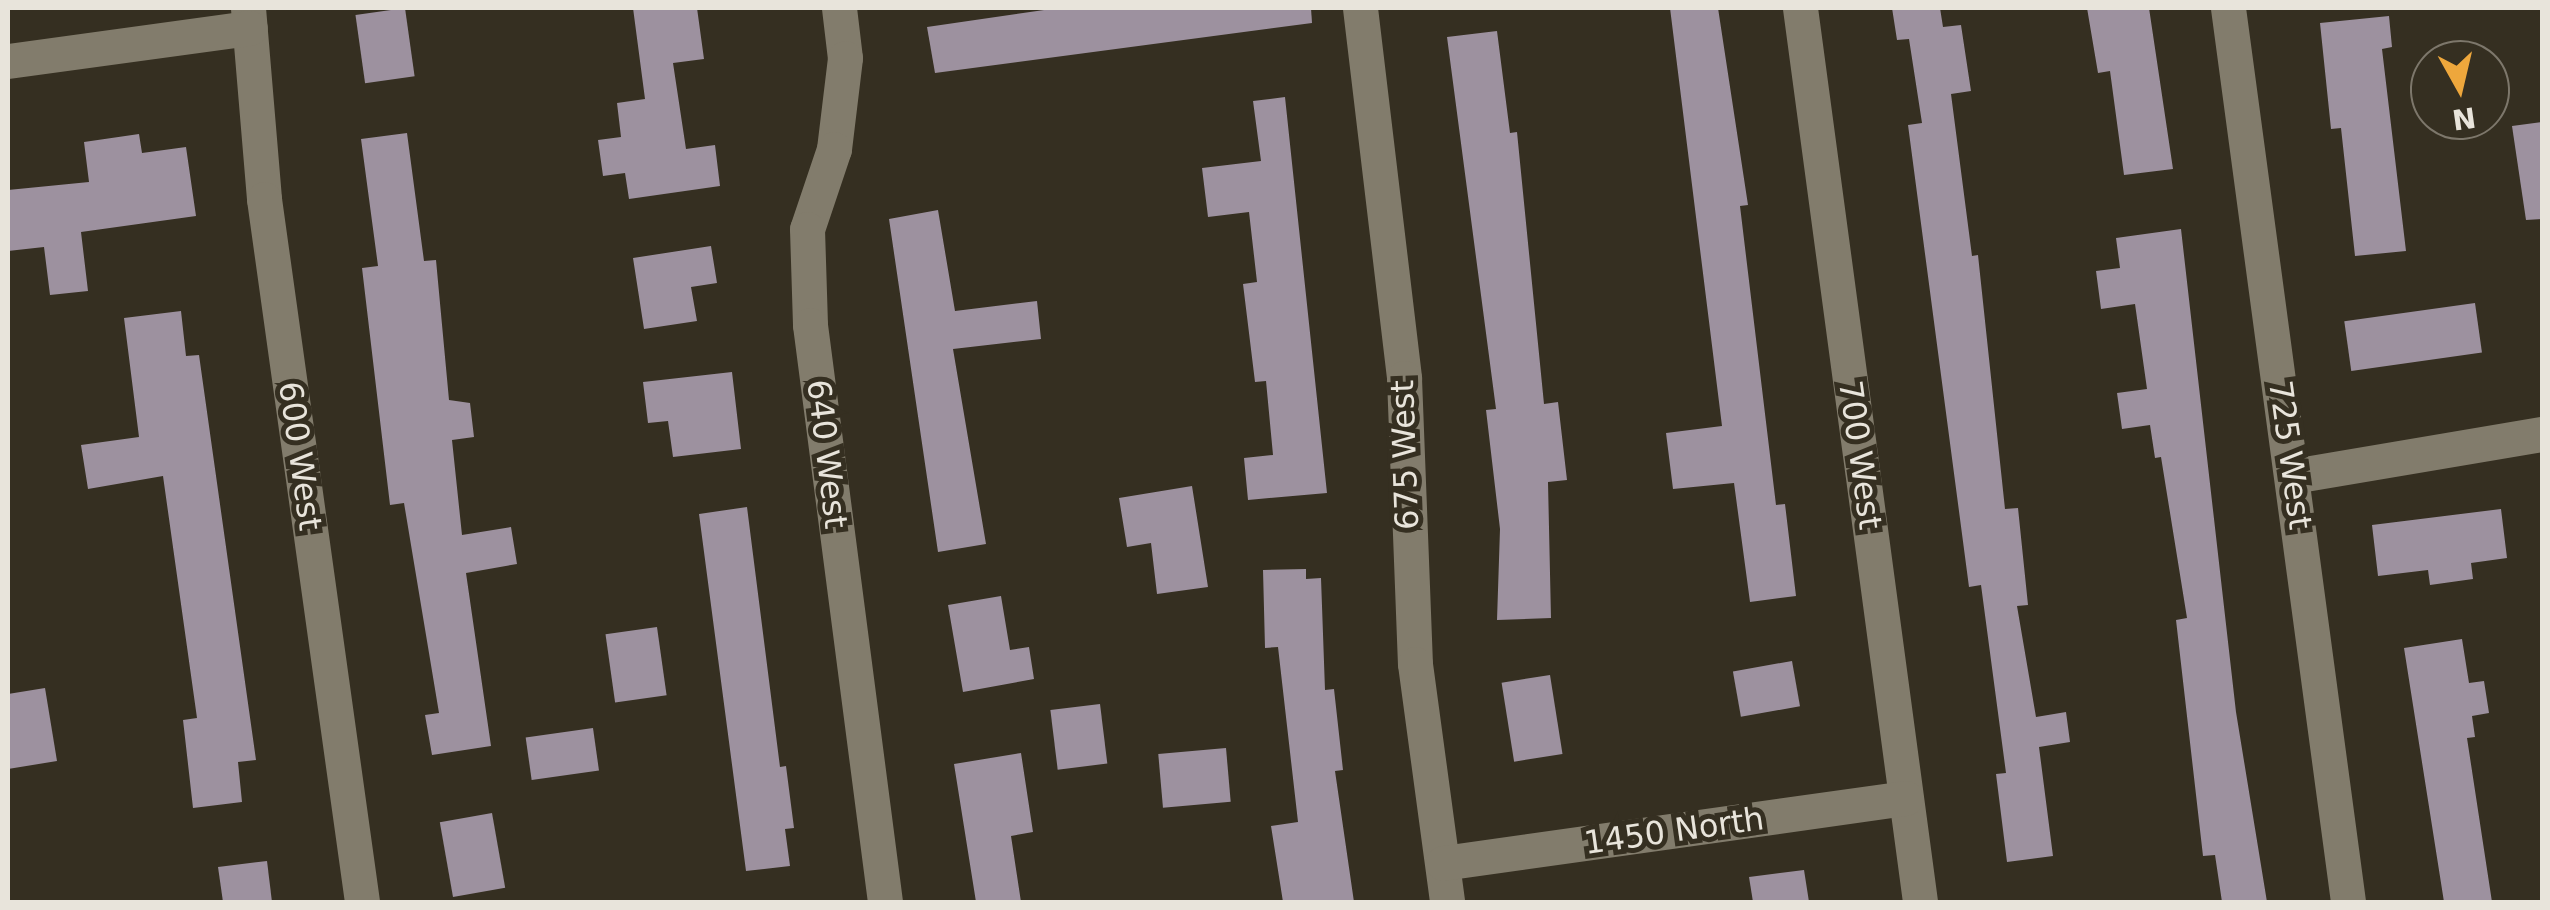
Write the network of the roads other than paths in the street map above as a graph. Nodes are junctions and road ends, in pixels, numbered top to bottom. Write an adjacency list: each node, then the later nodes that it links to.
1 (839, 8): 12 (street, 640 West)
2 (1360, 8): 10 (street, 675 West)
3 (1800, 8): 9 (street, 700 West)
4 (2228, 8): 8 (street, 725 West)
5 (249, 18): 6 (street); 11 (street, 600 West)
6 (8, 62)
7 (2542, 434): 8 (street)
8 (2293, 476): 15 (street, 725 West)
9 (1905, 798): 10 (street, 1450 North); 14 (street, 700 West)
10 (1443, 863): 13 (street, 675 West)
11 (362, 902)
12 (885, 902)
13 (1448, 902)
14 (1920, 902)
15 (2348, 902)

